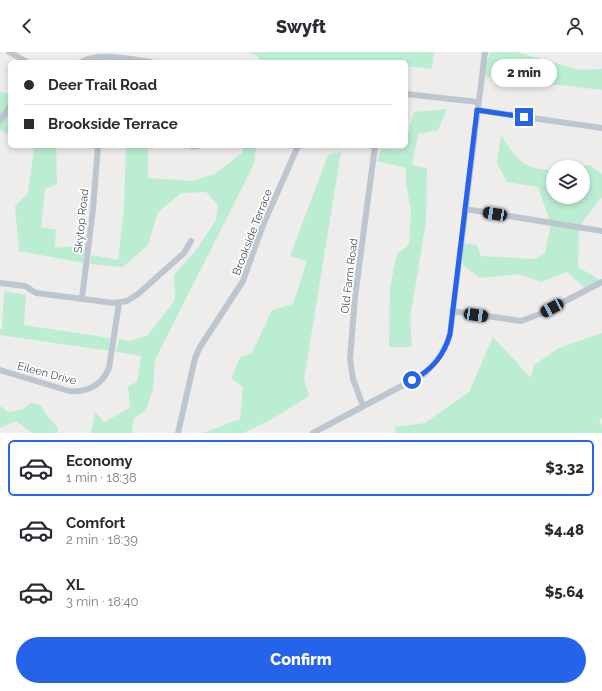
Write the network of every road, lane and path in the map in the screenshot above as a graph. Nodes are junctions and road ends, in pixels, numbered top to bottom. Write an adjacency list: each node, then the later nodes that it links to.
1 (9, 52): 3 (street)
2 (485, 52): 7 (street)
3 (23, 60)
4 (83, 60): 5 (street)
5 (136, 60)
6 (408, 94): 7 (street)
7 (478, 102): 9 (street)
8 (8, 109): 10 (street)
9 (477, 110): 11 (street); 15 (street)
10 (0, 121)
11 (602, 128)
12 (98, 148): 20 (street, Skytop Road)
13 (297, 148): 25 (street, Brookside Terrace)
14 (375, 148): 24 (street, Old Farm Road)
15 (465, 209): 16 (street); 22 (street)
16 (602, 231)
17 (191, 241): 21 (street)
18 (602, 282): 22 (street)
19 (0, 283): 20 (street)
20 (82, 298): 21 (street)
21 (119, 303): 23 (street, Eileen Drive)
22 (452, 311): 24 (street)
23 (0, 370)
24 (363, 406): 26 (street)
25 (178, 433)
26 (313, 433)

